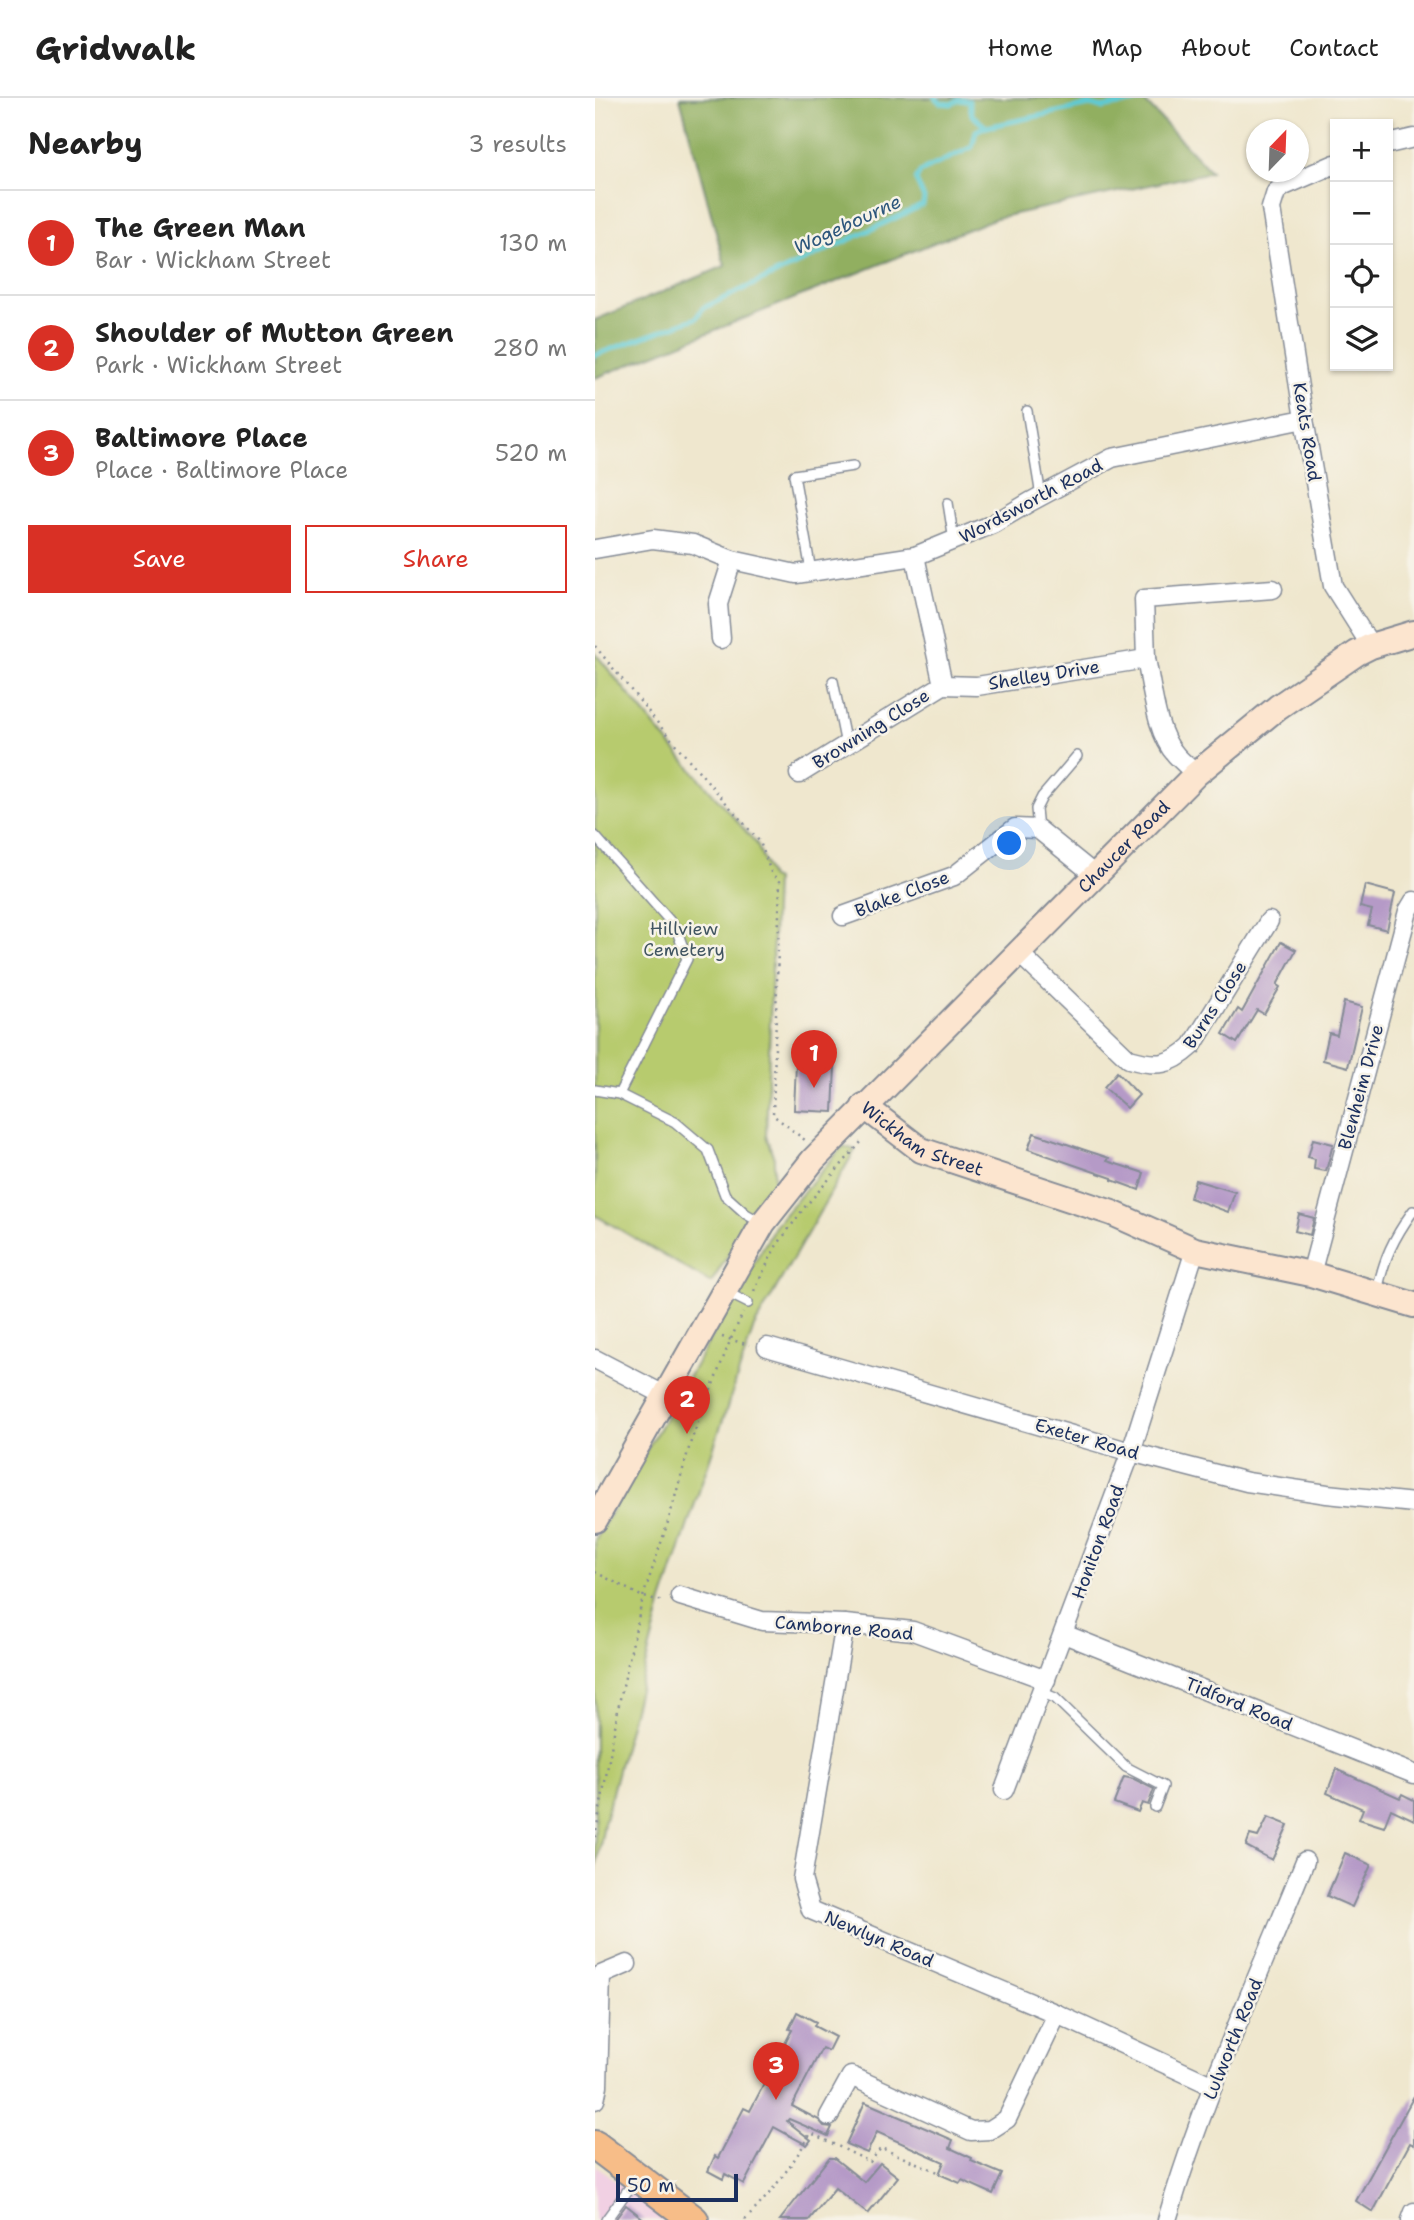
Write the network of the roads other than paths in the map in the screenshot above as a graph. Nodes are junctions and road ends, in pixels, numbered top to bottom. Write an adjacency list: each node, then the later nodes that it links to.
1 (1414, 138): 2 (street)
2 (1393, 143)
3 (1330, 166): 5 (street, Keats Road)
4 (1027, 411): 7 (lane)
5 (1304, 419): 7 (street, Wordsworth Road); 17 (street, Keats Road)
6 (853, 466): 13 (lane)
7 (1041, 496): 9 (street, Wordsworth Road)
8 (948, 503): 9 (lane)
9 (954, 541): 11 (street, Wordsworth Road)
10 (595, 549): 12 (street, Wordsworth Road)
11 (915, 556): 13 (street, Wordsworth Road); 20 (street)
12 (732, 559): 13 (street, Wordsworth Road); 16 (street)
13 (811, 571)
14 (1273, 589): 18 (street)
15 (1414, 633): 17 (street, Chaucer Road)
16 (721, 639)
17 (1371, 646): 24 (street, Chaucer Road)
18 (1146, 660): 20 (street, Shelley Drive); 24 (street)
19 (833, 681): 21 (lane)
20 (943, 685): 21 (street, Browning Close)
21 (846, 745): 23 (street, Browning Close)
22 (1077, 756): 25 (lane)
23 (799, 774)
24 (1196, 774): 27 (street, Chaucer Road)
25 (1038, 829): 27 (street); 29 (street, Blake Close)
26 (595, 836): 33 (lane)
27 (1096, 876): 31 (street, Chaucer Road)
28 (1412, 909): 38 (street, Blenheim Drive)
29 (843, 916)
30 (1269, 920): 31 (street, Burns Close)
31 (1020, 954): 34 (street, Chaucer Road)
32 (595, 1090): 33 (lane)
33 (619, 1094): 36 (lane)
34 (873, 1113): 36 (street, Wickham Street); 37 (street, Wickham Street)
35 (1413, 1211): 40 (lane)
36 (763, 1223): 39 (street, Wickham Street)
37 (1195, 1250): 38 (street, Wickham Street); 46 (street, Honiton Road)
38 (1311, 1274): 40 (street, Wickham Street)
39 (725, 1291): 41 (lane); 45 (street, Wickham Street)
40 (1377, 1294): 42 (street, Wickham Street)
41 (748, 1303)
42 (1414, 1305)
43 (767, 1347): 46 (street, Exeter Road)
44 (595, 1359): 45 (street)
45 (666, 1396): 48 (street, Wickham Street)
46 (1131, 1452): 47 (street, Exeter Road); 51 (street, Honiton Road)
47 (1414, 1503)
48 (595, 1520)
49 (680, 1596): 50 (street, Camborne Road)
50 (845, 1624): 52 (street, Camborne Road); 58 (street, Newlyn Road)
51 (1063, 1634): 52 (street, Honiton Road); 53 (street, Tidford Road)
52 (1044, 1686): 54 (street, Honiton Road); 55 (lane)
53 (1414, 1774)
54 (1004, 1790)
55 (1155, 1807)
56 (1305, 1861): 59 (street, Lulworth Road)
57 (627, 1964): 60 (street)
58 (1056, 2014): 59 (street, Newlyn Road); 61 (street)
59 (1213, 2086): 67 (street, Lulworth Road)
60 (595, 2100)
61 (829, 2116)
62 (595, 2145): 63 (main road)
63 (637, 2177): 65 (lane); 66 (main road)
64 (1414, 2212): 68 (street)
65 (606, 2220)
66 (694, 2220)
67 (1167, 2220)
68 (1411, 2220)

